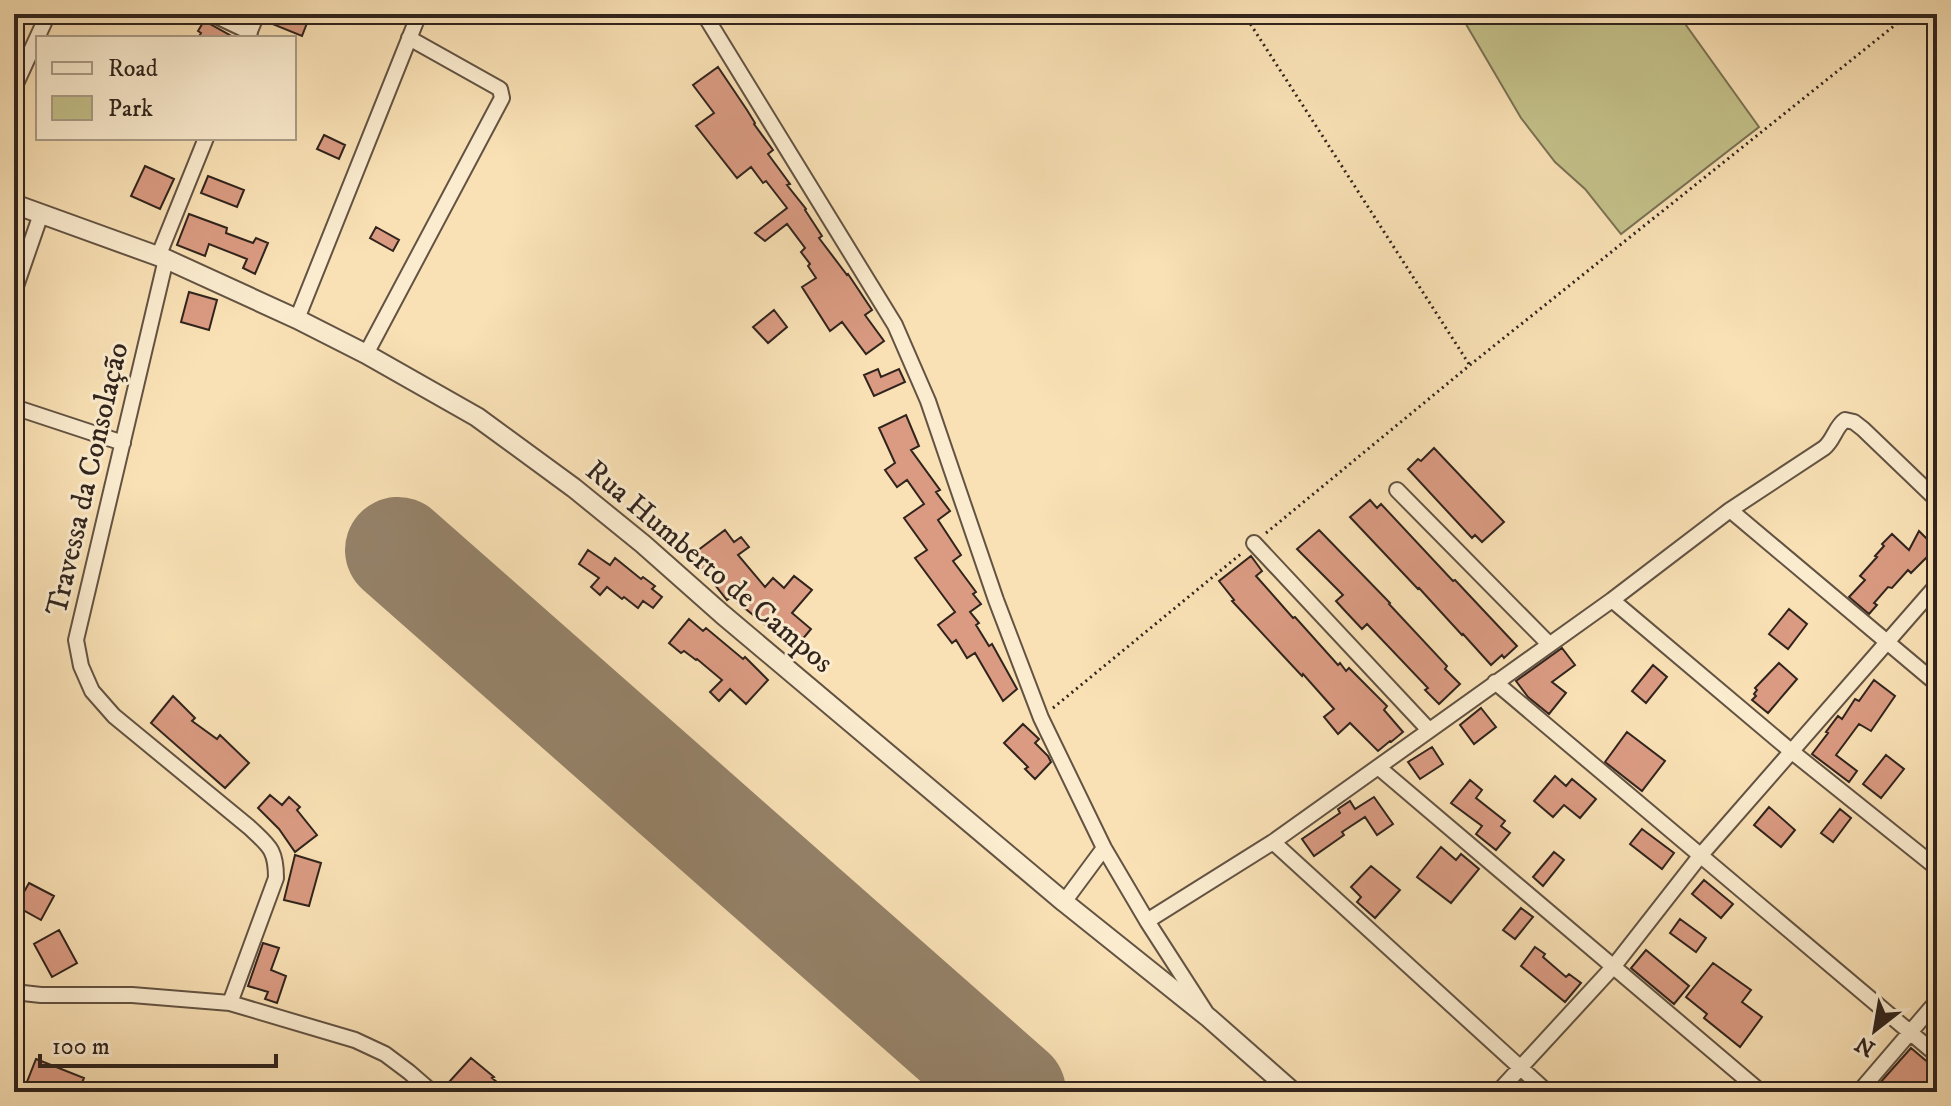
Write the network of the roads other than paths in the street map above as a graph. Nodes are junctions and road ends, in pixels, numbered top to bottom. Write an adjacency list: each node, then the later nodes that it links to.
1 (48, 14): 7 (street)
2 (212, 14): 6 (street)
3 (257, 14): 6 (street)
4 (419, 14): 8 (street)
5 (704, 14): 34 (street)
6 (248, 35)
7 (38, 36)
8 (409, 38): 16 (street); 17 (street)
9 (36, 40): 10 (street)
10 (14, 88)
11 (205, 140): 14 (street, Travessa da Consolação)
12 (14, 204): 13 (street, Rua Humberto de Campos)
13 (41, 214): 14 (street, Rua Humberto de Campos); 15 (street)
14 (162, 258): 16 (street, Rua Humberto de Campos); 19 (street, Travessa da Consolação)
15 (14, 292)
16 (297, 319): 17 (street, Rua Humberto de Campos)
17 (366, 354): 37 (street, Rua Humberto de Campos)
18 (14, 407): 19 (street)
19 (123, 443): 42 (street, Travessa da Consolação)
20 (1397, 490): 27 (street)
21 (1937, 500): 22 (street)
22 (1730, 510): 25 (street); 26 (street)
23 (1254, 543): 30 (street)
24 (1937, 585): 26 (street)
25 (1612, 600): 27 (street); 31 (street)
26 (1887, 641): 29 (street); 31 (street)
27 (1549, 644): 28 (street)
28 (1495, 682): 30 (street); 35 (street)
29 (1937, 684)
30 (1429, 730): 32 (street)
31 (1791, 751): 35 (street); 36 (street)
32 (1378, 767): 33 (street); 39 (street)
33 (1273, 842): 38 (street); 46 (street)
34 (1104, 848): 37 (street); 38 (street)
35 (1700, 856): 39 (street); 44 (street)
36 (1937, 868)
37 (1064, 902): 43 (street, Rua Humberto de Campos)
38 (1147, 921): 43 (street)
39 (1614, 966): 46 (street); 51 (street)
40 (14, 992): 42 (street)
41 (1937, 1001): 44 (street)
42 (230, 1003): 47 (street)
43 (1209, 1018): 48 (street, Rua Humberto de Campos)
44 (1910, 1033): 45 (street); 52 (street)
45 (1937, 1055)
46 (1520, 1069): 49 (street); 50 (street)
47 (432, 1092)
48 (1293, 1092)
49 (1498, 1092)
50 (1547, 1092)
51 (1761, 1092)
52 (1859, 1092)

